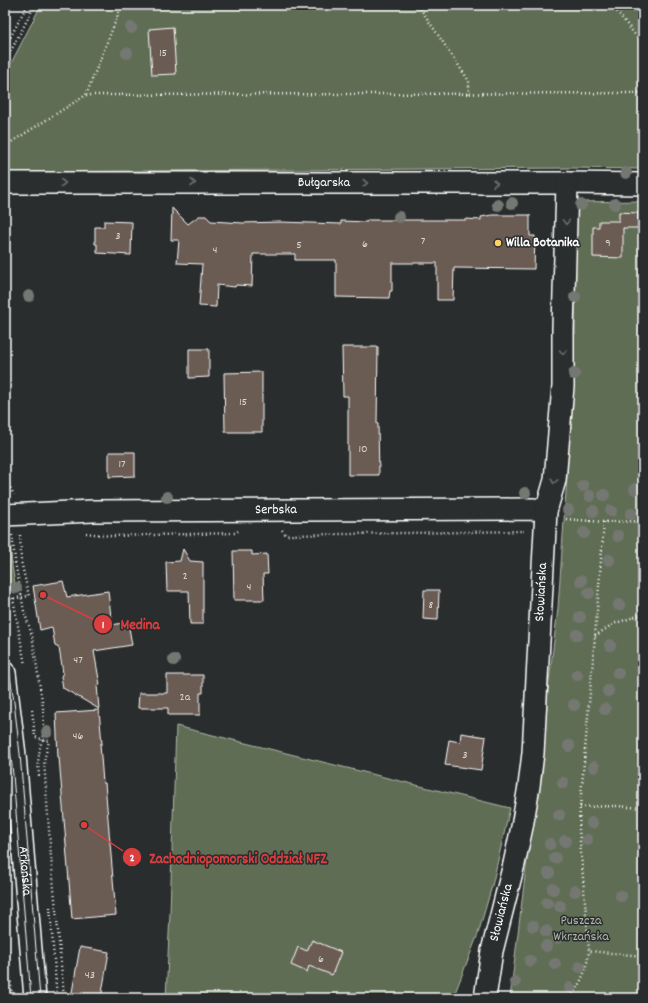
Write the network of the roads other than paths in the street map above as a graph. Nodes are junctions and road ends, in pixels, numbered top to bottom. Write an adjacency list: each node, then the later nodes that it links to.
1 (14, 183): 2 (street, Bułgarska, one-way to 2)
2 (567, 183): 3 (street, Bułgarska); 4 (street, Słowiańska, one-way to 4)
3 (643, 184)
4 (546, 511): 5 (street, Serbska); 8 (street, Słowiańska)
5 (8, 522)
6 (5, 673): 7 (street, Arkońska)
7 (35, 998)
8 (485, 998)

